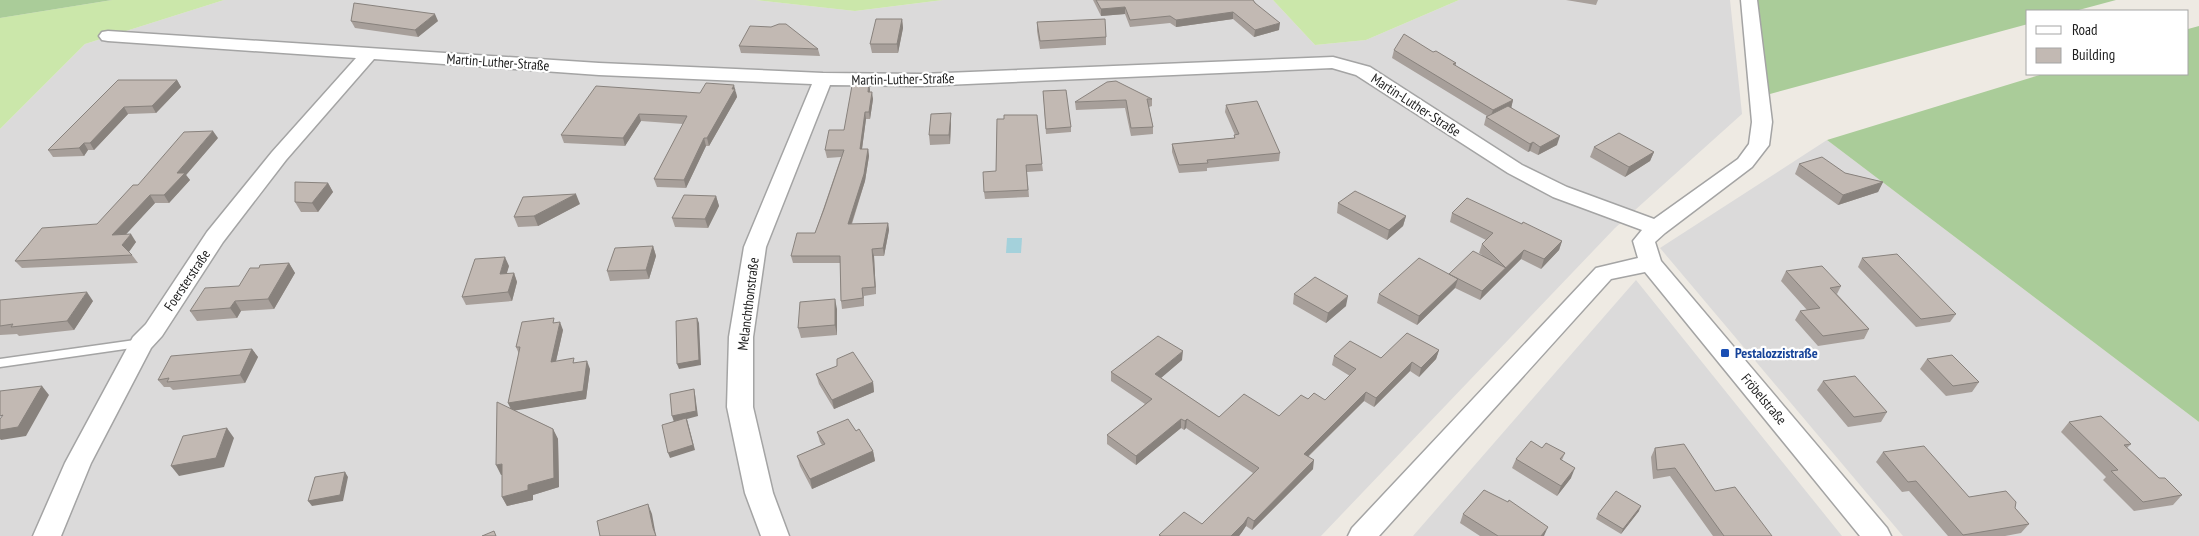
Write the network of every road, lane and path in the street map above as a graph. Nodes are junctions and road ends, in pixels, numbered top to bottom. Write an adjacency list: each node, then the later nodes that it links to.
1 (1749, 0): 5 (street)
2 (108, 36): 3 (street, Martin-Luther-Straße)
3 (370, 53): 4 (street, Martin-Luther-Straße); 7 (street, Foersterstraße)
4 (823, 80): 5 (street, Martin-Luther-Straße); 10 (street, Melanchthonstraße)
5 (1657, 228): 6 (street)
6 (1650, 264): 11 (street); 12 (street, Fröbelstraße)
7 (142, 343): 8 (lane); 9 (street, Foersterstraße)
8 (0, 363)
9 (47, 536)
10 (775, 536)
11 (1362, 536)
12 (1877, 536)

